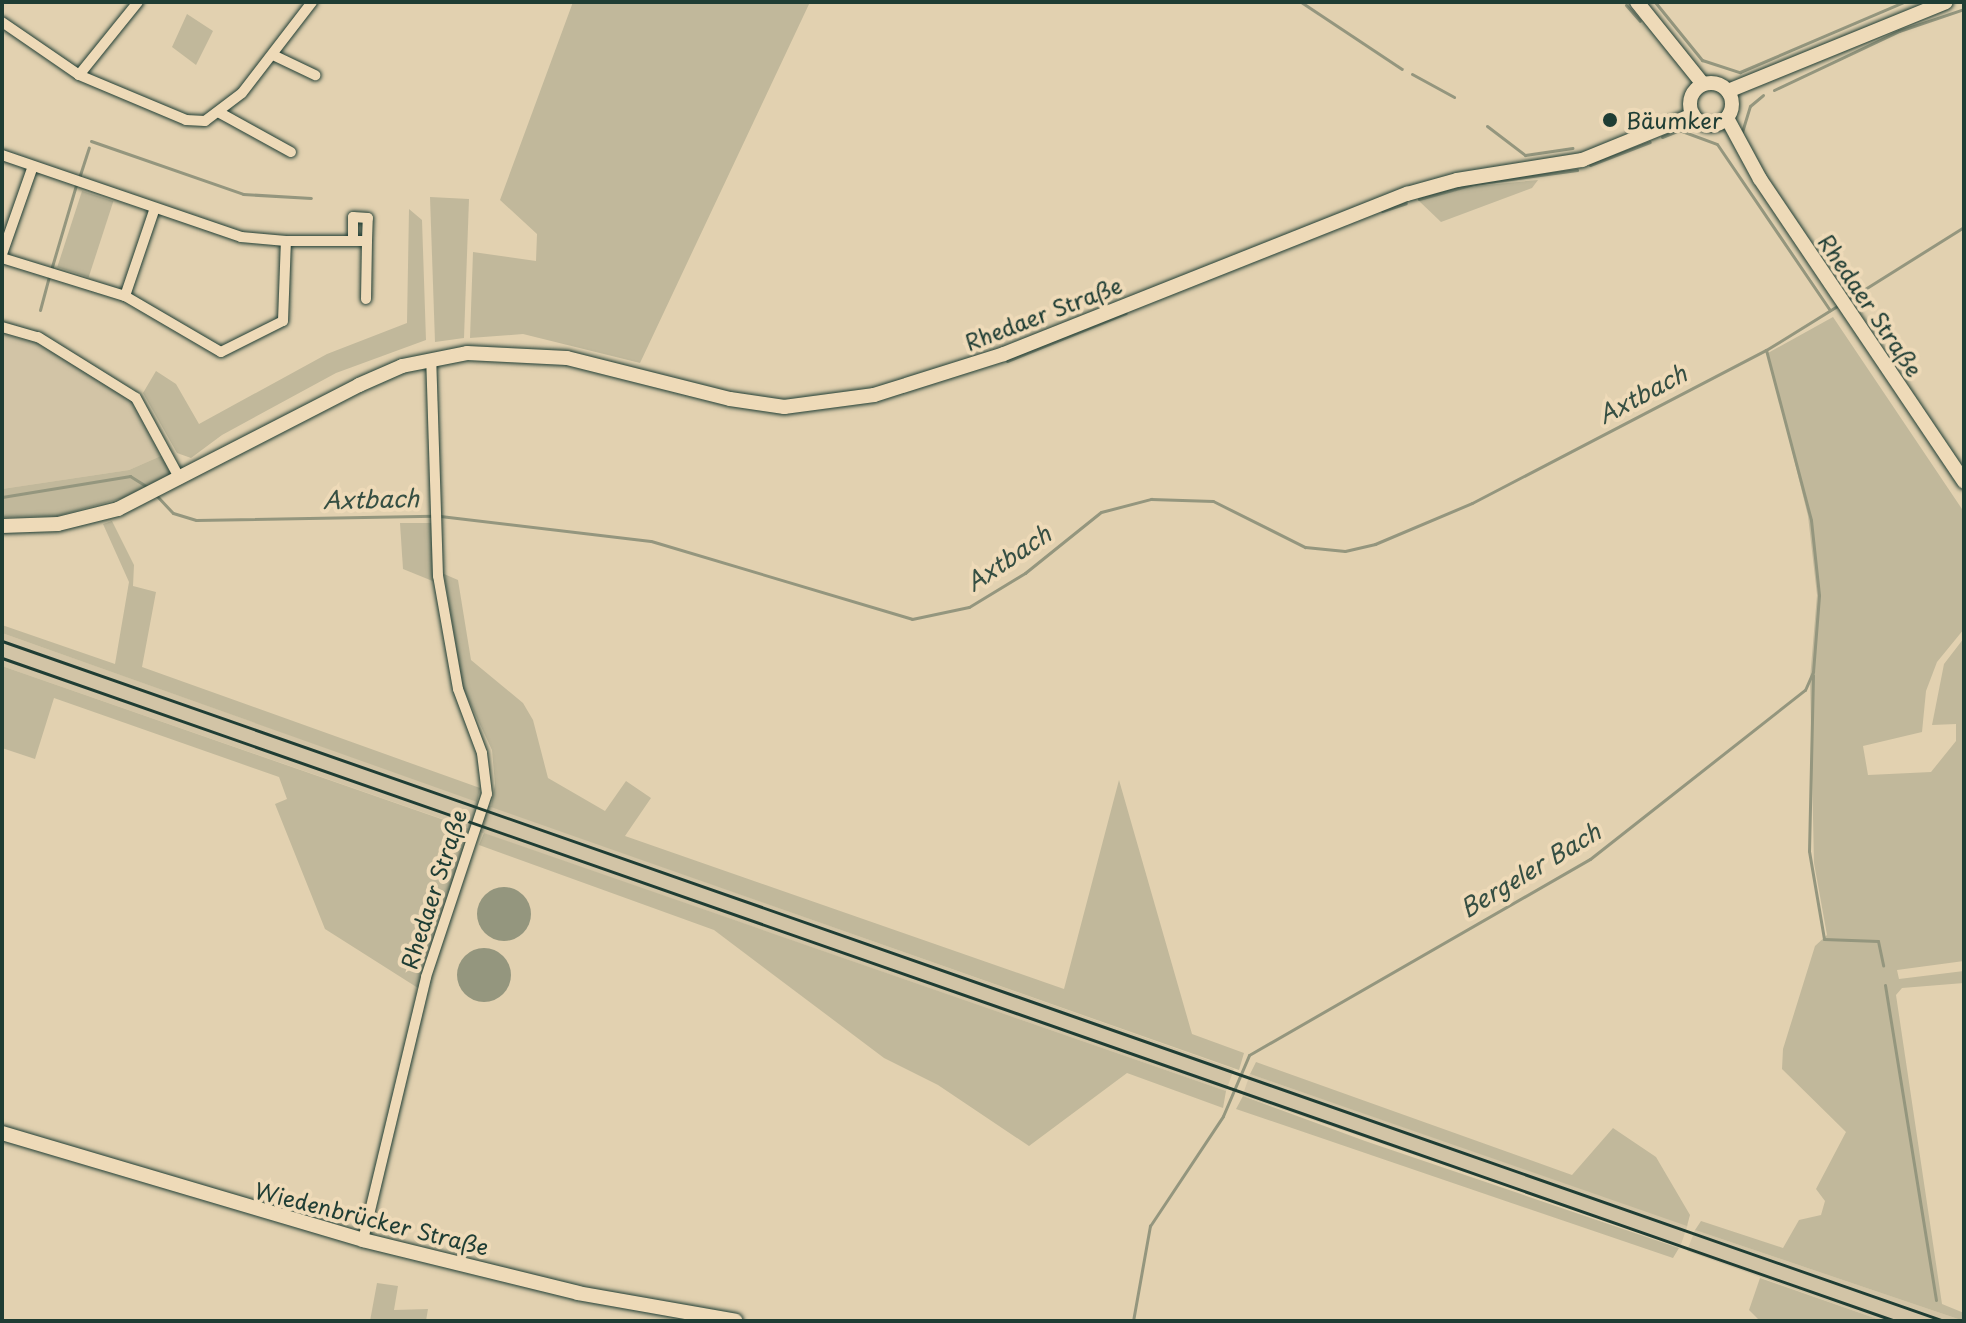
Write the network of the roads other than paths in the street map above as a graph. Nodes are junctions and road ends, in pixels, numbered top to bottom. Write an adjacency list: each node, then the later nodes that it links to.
1 (138, 2): 7 (street)
2 (312, 2): 6 (street)
3 (1637, 2): 9 (street)
4 (1946, 2): 10 (street)
5 (2, 22): 7 (street)
6 (273, 55): 8 (street); 12 (street)
7 (79, 75): 12 (street)
8 (315, 75)
9 (1700, 86): 10 (street); 11 (street)
10 (1730, 95): 13 (street)
11 (1692, 110): 13 (street); 25 (street, Rhedaer Straße)
12 (220, 113): 14 (street)
13 (1722, 121): 27 (street, Rhedaer Straße)
14 (291, 152)
15 (2, 155): 16 (street)
16 (33, 166): 17 (street); 21 (street)
17 (155, 208): 19 (street); 22 (street)
18 (353, 240): 19 (street); 20 (street); 20 (street)
19 (286, 241): 22 (street)
20 (367, 241): 23 (street)
21 (2, 256): 22 (street)
22 (125, 296)
23 (366, 299)
24 (2, 327): 26 (street)
25 (431, 359): 26 (street, Rhedaer Straße); 30 (street, Rhedaer Straße)
26 (180, 479): 28 (street, Rhedaer Straße)
27 (1964, 482)
28 (2, 526)
29 (2, 1133): 30 (street, Wiedenbrücker Straße)
30 (363, 1240): 31 (street, Wiedenbrücker Straße)
31 (736, 1321)

